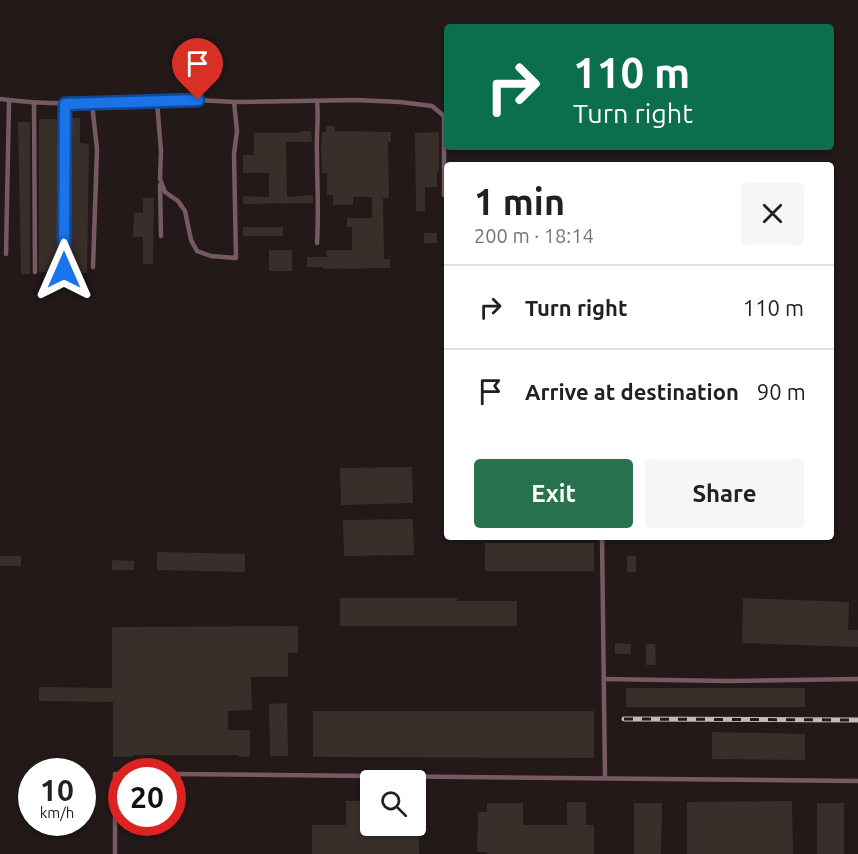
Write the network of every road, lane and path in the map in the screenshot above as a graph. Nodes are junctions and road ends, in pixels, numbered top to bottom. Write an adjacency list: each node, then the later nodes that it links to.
1 (0, 99): 2 (lane)
2 (9, 100): 6 (lane); 13 (lane)
3 (317, 101): 5 (lane); 10 (lane); 12 (lane)
4 (157, 102): 5 (lane); 8 (lane); 9 (lane)
5 (234, 102): 9 (lane)
6 (34, 104): 7 (lane); 16 (lane)
7 (65, 104): 8 (lane); 15 (lane)
8 (92, 104): 14 (lane)
9 (160, 179): 11 (lane)
10 (444, 195)
11 (161, 236)
12 (317, 243)
13 (6, 254)
14 (93, 267)
15 (64, 270)
16 (35, 272)
17 (602, 540): 18 (lane)
18 (604, 679): 19 (lane); 21 (lane)
19 (858, 679)
20 (186, 774): 21 (lane)
21 (605, 778): 22 (lane)
22 (858, 781)
23 (115, 836): 24 (lane)
24 (115, 854)

